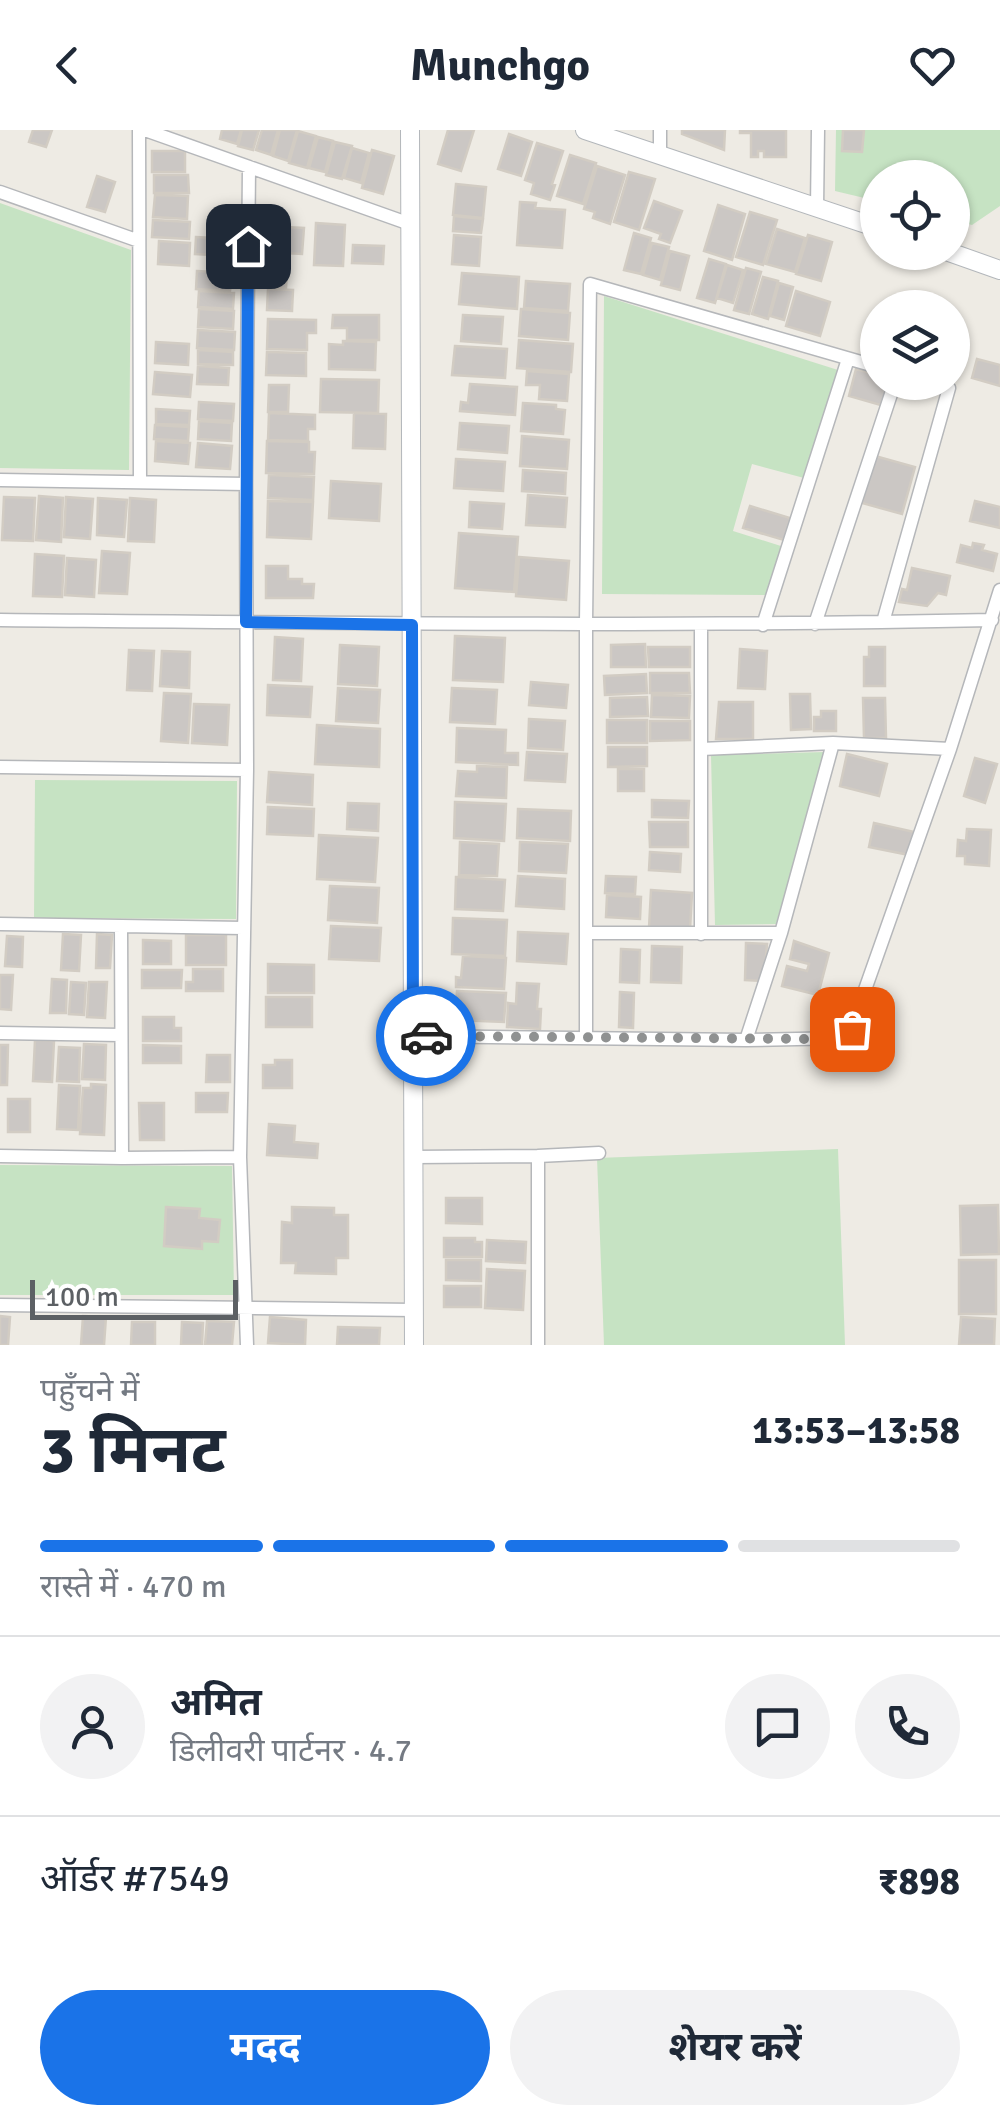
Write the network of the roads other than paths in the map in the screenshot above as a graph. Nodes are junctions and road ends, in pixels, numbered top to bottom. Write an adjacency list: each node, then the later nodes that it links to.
1 (142, 130): 7 (street); 12 (street)
2 (410, 130): 11 (street)
3 (585, 130): 6 (street)
4 (660, 130): 6 (street)
5 (818, 130): 9 (street)
6 (660, 155): 9 (street)
7 (249, 167): 11 (street); 21 (street)
8 (0, 192): 12 (street)
9 (817, 208): 10 (street)
10 (860, 222)
11 (410, 224): 30 (street)
12 (140, 241): 20 (street)
13 (970, 259): 14 (street)
14 (1000, 270)
15 (848, 359): 16 (street); 27 (street); 31 (street)
16 (860, 362)
17 (888, 400): 29 (street)
18 (946, 400): 26 (street)
19 (0, 480): 20 (street)
20 (140, 482): 21 (street)
21 (246, 484): 25 (street)
22 (1000, 590): 24 (street)
23 (0, 620): 25 (street)
24 (992, 620): 26 (street); 33 (street)
25 (246, 622): 30 (street); 36 (street)
26 (884, 622): 29 (street)
27 (586, 623): 28 (street); 30 (street); 40 (street)
28 (701, 624): 31 (street); 34 (street)
29 (816, 624): 31 (street)
30 (412, 625): 45 (street)
31 (762, 625)
32 (834, 743): 33 (street); 34 (street); 41 (street)
33 (950, 748): 47 (street)
34 (701, 749): 42 (street)
35 (0, 766): 36 (street)
36 (247, 770): 39 (street)
37 (0, 924): 38 (street)
38 (121, 926): 39 (street); 44 (street)
39 (243, 928): 51 (street)
40 (586, 933): 42 (street); 46 (street)
41 (781, 933): 42 (street); 47 (street)
42 (701, 934)
43 (0, 1033): 44 (street)
44 (121, 1035): 53 (street)
45 (413, 1036): 46 (street); 52 (street)
46 (586, 1038): 47 (street)
47 (746, 1040)
48 (599, 1154): 50 (street)
49 (0, 1156): 53 (street)
50 (538, 1156): 52 (street); 59 (street)
51 (240, 1157): 53 (street); 55 (street)
52 (414, 1157): 56 (street)
53 (122, 1158)
54 (1, 1305): 55 (street)
55 (247, 1306): 56 (street); 57 (street)
56 (414, 1310): 58 (street)
57 (247, 1345)
58 (414, 1345)
59 (538, 1345)

